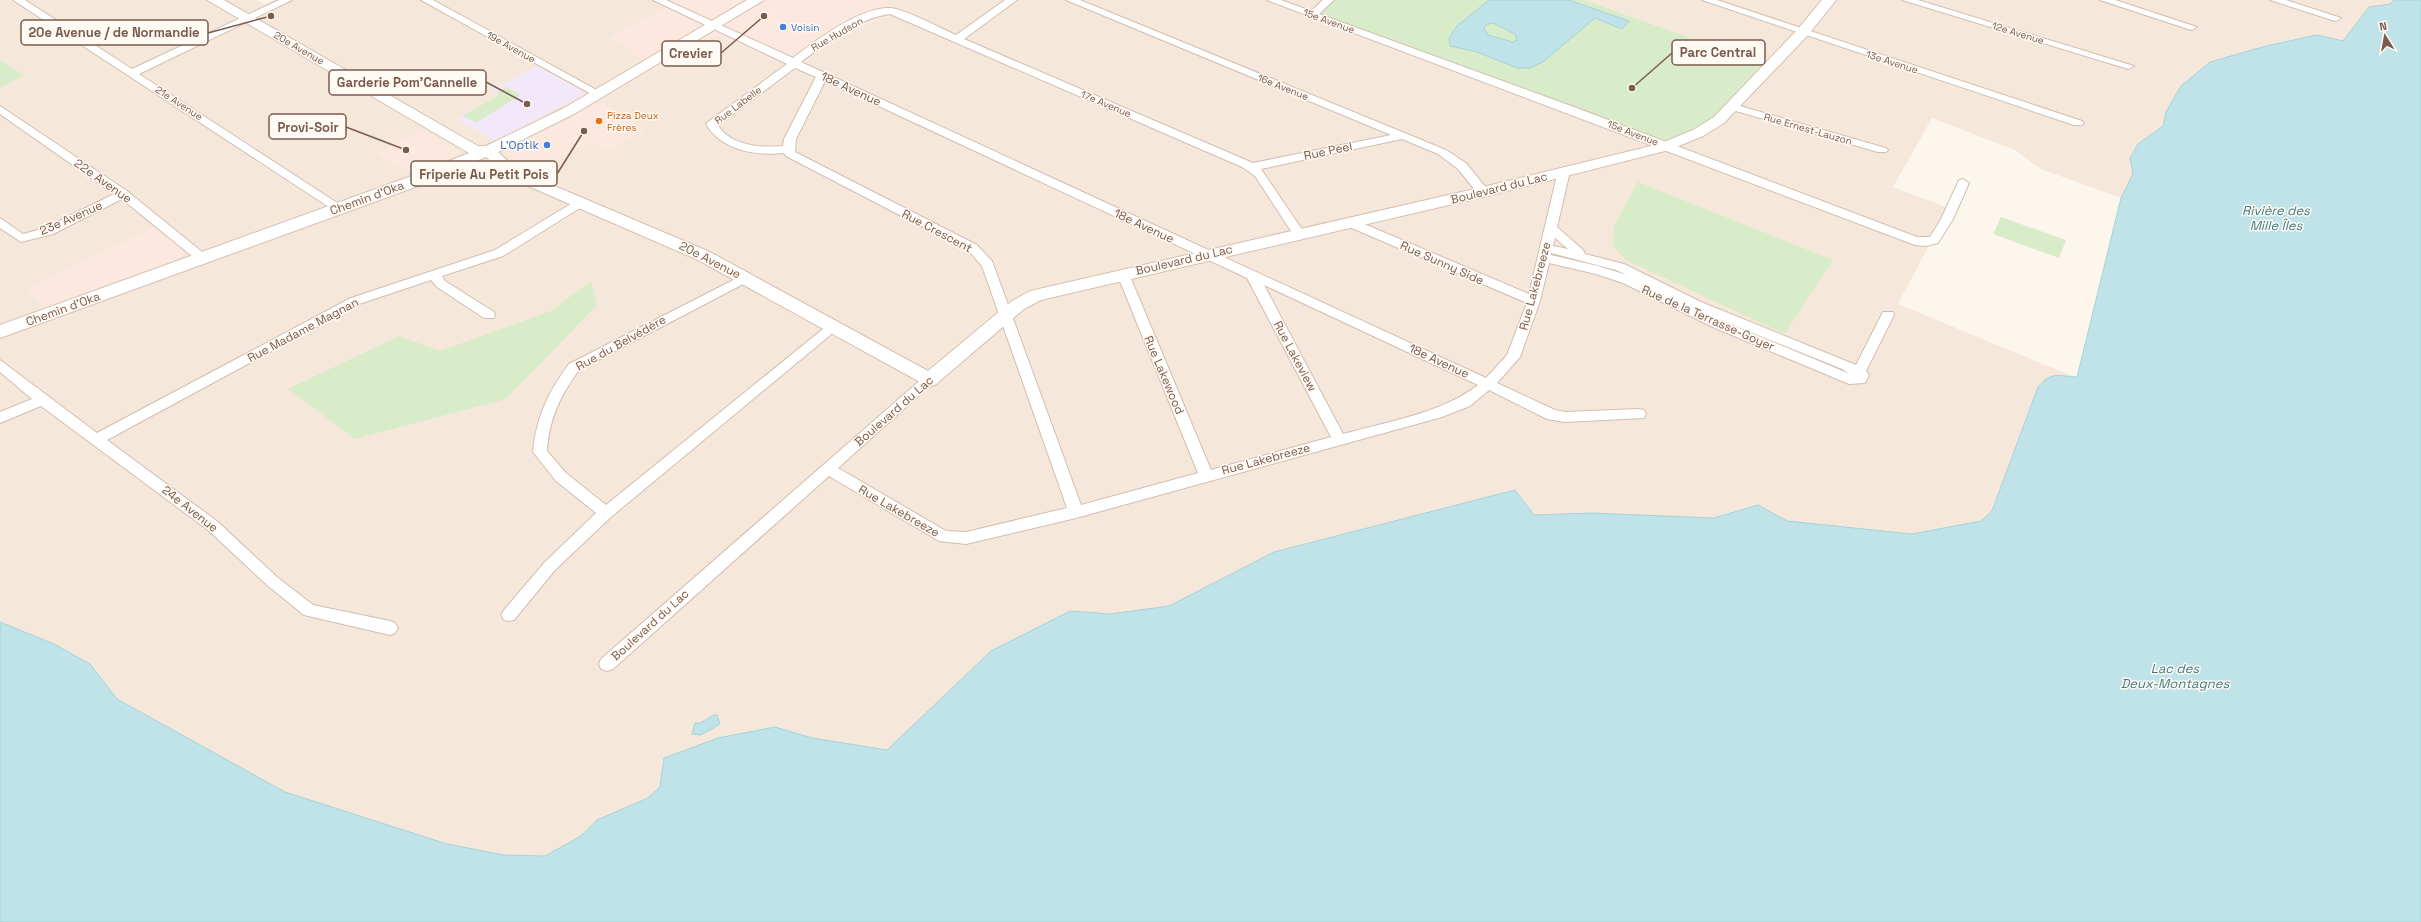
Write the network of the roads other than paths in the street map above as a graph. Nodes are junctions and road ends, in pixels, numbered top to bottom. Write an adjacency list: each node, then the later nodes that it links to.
1 (18, 0): 27 (street, 21e Avenue)
2 (214, 0): 19 (street, 20e Avenue)
3 (230, 0): 19 (street, 20e Avenue)
4 (287, 0): 19 (street)
5 (426, 0): 29 (street, 19e Avenue)
6 (658, 0): 21 (street, 18e Avenue)
7 (757, 0): 21 (street, Chemin d'Oka)
8 (1012, 0): 24 (street)
9 (1071, 0): 33 (street, 16e Avenue)
10 (1272, 0): 18 (street, 15e Avenue)
11 (1329, 0): 18 (street)
12 (1707, 0): 23 (street, 13e Avenue)
13 (1829, 0): 23 (street, Boulevard du Lac)
14 (1907, 0): 26 (street, 12e Avenue)
15 (2105, 0): 22 (street)
16 (2275, 0): 20 (street)
17 (885, 10): 24 (street, 17e Avenue); 25 (street, Rue Hudson)
18 (1312, 15): 34 (street, 15e Avenue)
19 (252, 17): 27 (street); 37 (street, 20e Avenue)
20 (2336, 18)
21 (713, 25): 25 (street, 18e Avenue); 29 (street, Chemin d'Oka)
22 (2192, 27)
23 (1803, 32): 30 (street, Boulevard du Lac); 32 (street, 13e Avenue)
24 (957, 39): 38 (street, 17e Avenue)
25 (793, 63): 28 (street, 18e Avenue); 35 (street, Rue Labelle)
26 (2128, 66)
27 (134, 73): 44 (street, 21e Avenue)
28 (822, 76): 35 (street); 50 (street, 18e Avenue)
29 (597, 94): 37 (street, Chemin d'Oka)
30 (1733, 107): 34 (street, Boulevard du Lac); 36 (street, Rue Ernest-Lauzon)
31 (0, 109): 42 (street, 22e Avenue)
32 (2078, 123)
33 (1402, 136): 38 (street, Rue Peel); 41 (street, 16e Avenue)
34 (1667, 146): 39 (street, Boulevard du Lac); 40 (street, 15e Avenue)
35 (788, 149): 59 (street, Rue Crescent)
36 (1882, 150)
37 (488, 151): 43 (street, 20e Avenue); 44 (street, Chemin d'Oka)
38 (1253, 167): 48 (street)
39 (1564, 171): 41 (street, Boulevard du Lac); 47 (street, Rue Lakebreeze)
40 (1963, 184)
41 (1483, 192): 46 (street, Boulevard du Lac)
42 (123, 194): 45 (street, 23e Avenue); 52 (street, 22e Avenue)
43 (579, 203): 55 (street, Rue Madame Magnan); 56 (street, 20e Avenue)
44 (339, 208): 52 (street, Chemin d'Oka)
45 (0, 222)
46 (1351, 223): 48 (street, Boulevard du Lac); 57 (street, Rue Sunny Side)
47 (1551, 228): 49 (street, Rue Lakebreeze); 51 (street, Rue de la Terrasse-Goyer)
48 (1299, 234): 50 (street, Boulevard du Lac)
49 (1545, 253): 51 (street, Rue de la Terrasse-Goyer); 57 (street, Rue Lakebreeze); 64 (street, Rue de la Terrasse-Goyer)
50 (1207, 255): 53 (street, Boulevard du Lac); 54 (street, 18e Avenue)
51 (1584, 256): 64 (street, Rue de la Terrasse-Goyer)
52 (202, 258): 62 (street, Chemin d'Oka)
53 (1123, 274): 59 (street, Boulevard du Lac); 73 (street, Rue Lakewood)
54 (1251, 274): 66 (street, 18e Avenue); 71 (street, Rue Lakeview)
55 (434, 275): 58 (street); 70 (street, Rue Madame Magnan)
56 (745, 278): 61 (street, 20e Avenue); 75 (street, Rue du Belvédère)
57 (1534, 301): 66 (street, Rue Lakebreeze)
58 (489, 315)
59 (1006, 315): 65 (street, Boulevard du Lac); 74 (street, Rue Crescent)
60 (1888, 315): 64 (street, Rue de la Terrasse-Goyer)
61 (834, 327): 65 (street, 20e Avenue); 75 (street)
62 (0, 332)
63 (0, 365): 67 (street, 24e Avenue)
64 (1859, 372)
65 (928, 380): 72 (street, Boulevard du Lac)
66 (1488, 384): 68 (street, 18e Avenue); 71 (street, Rue Lakebreeze)
67 (42, 400): 69 (street); 70 (street, 24e Avenue)
68 (1639, 414)
69 (0, 418)
70 (97, 439): 77 (street, 24e Avenue)
71 (1339, 439): 73 (street, Rue Lakebreeze)
72 (828, 469): 74 (street, Rue Lakebreeze); 78 (street, Boulevard du Lac)
73 (1206, 475): 74 (street, Rue Lakebreeze)
74 (1076, 512)
75 (606, 513): 76 (street)
76 (509, 616)
77 (390, 628)
78 (607, 664)

